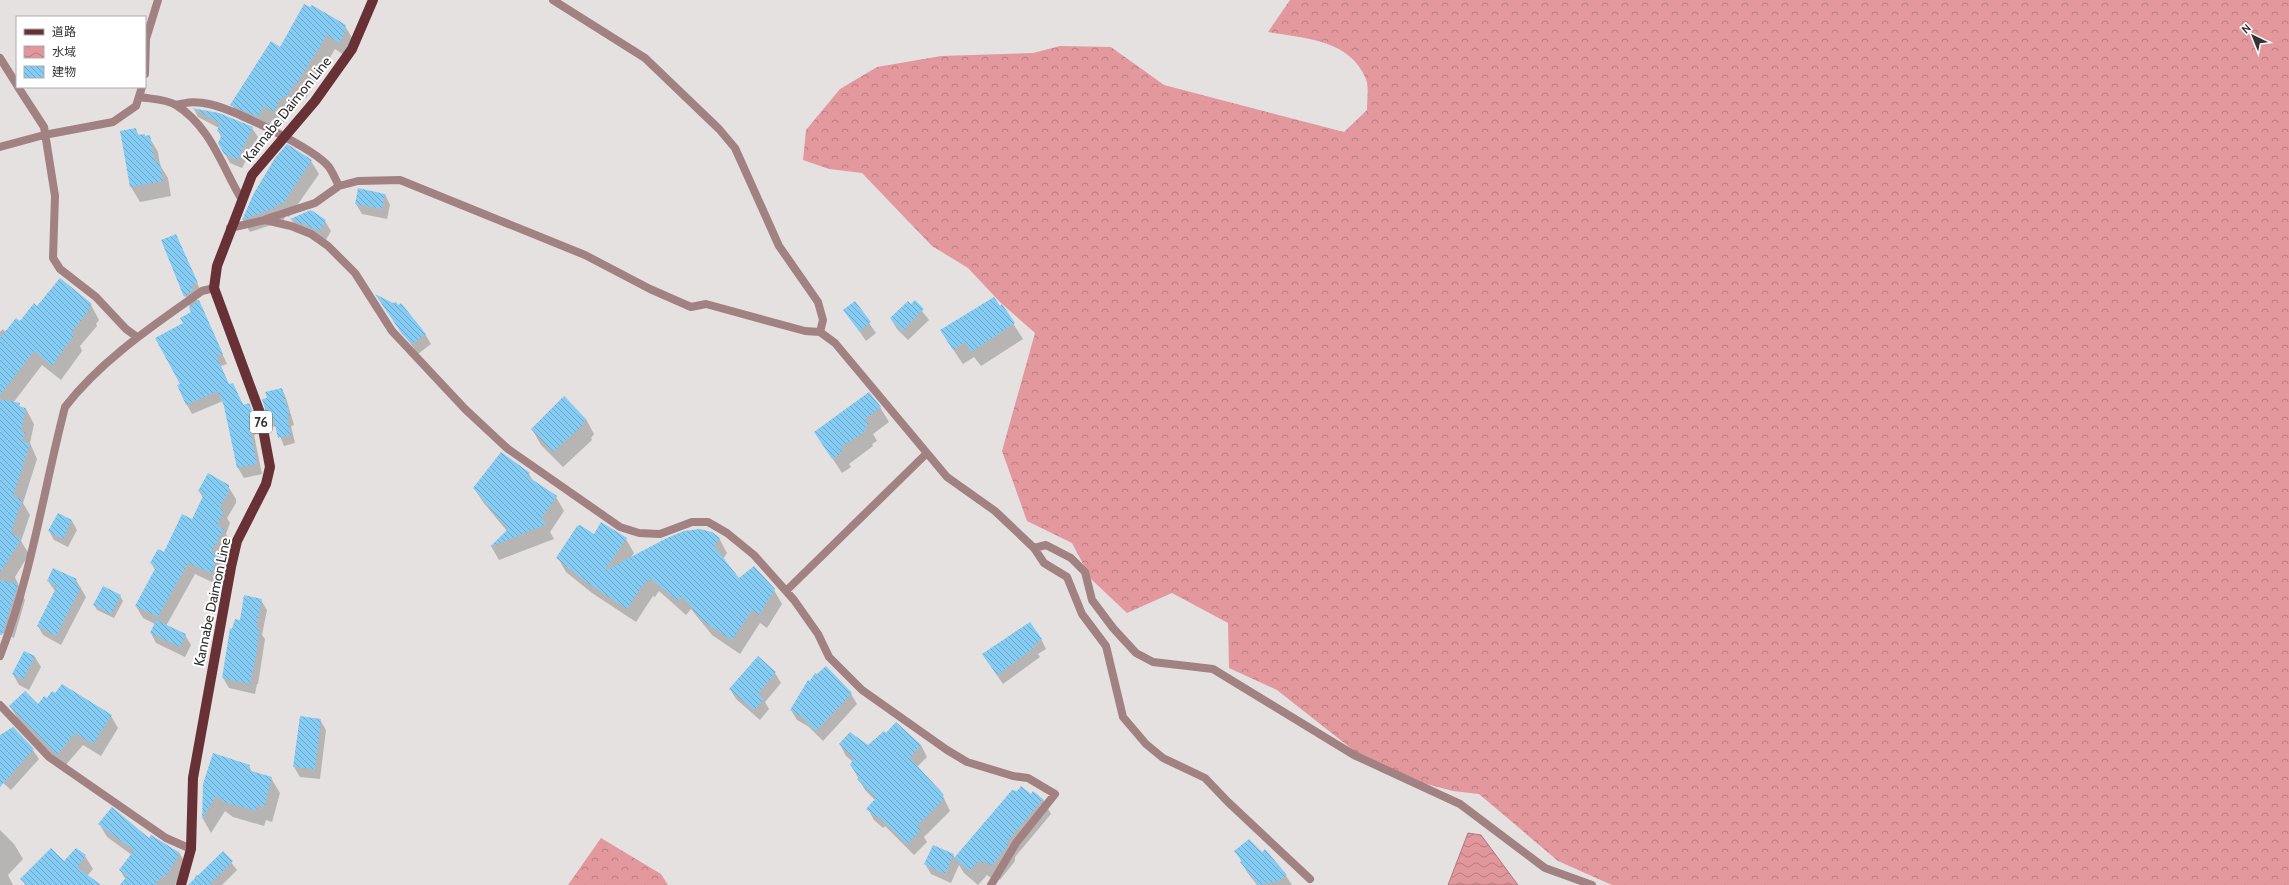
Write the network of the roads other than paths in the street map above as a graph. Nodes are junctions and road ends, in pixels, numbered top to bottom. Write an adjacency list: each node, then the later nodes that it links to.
1 (158, 0): 4 (street)
2 (373, 0): 12 (main road, Kannabe Daimon Line / 76)
3 (553, 0): 19 (street)
4 (146, 40)
5 (0, 58): 6 (street)
6 (16, 83)
7 (19, 88): 11 (street)
8 (142, 88): 9 (street)
9 (140, 97): 10 (street); 11 (street)
10 (176, 105): 12 (street); 15 (street)
11 (44, 135): 13 (street); 20 (street)
12 (282, 137): 14 (street); 15 (main road, Kannabe Daimon Line / 76)
13 (0, 147)
14 (339, 186): 16 (street); 19 (street)
15 (242, 200): 17 (main road, Kannabe Daimon Line / 76)
16 (265, 220): 17 (street); 23 (street)
17 (230, 228): 18 (main road, Kannabe Daimon Line / 76)
18 (214, 288): 20 (street); 26 (main road, Kannabe Daimon Line / 76)
19 (820, 332): 21 (street)
20 (137, 337): 24 (street)
21 (926, 454): 22 (street); 23 (street)
22 (1034, 548): 27 (street); 30 (street)
23 (786, 591): 29 (street)
24 (0, 656)
25 (0, 705): 26 (street)
26 (191, 848): 28 (main road, Kannabe Daimon Line / 76)
27 (1310, 879)
28 (181, 885)
29 (991, 885)
30 (1592, 885)

